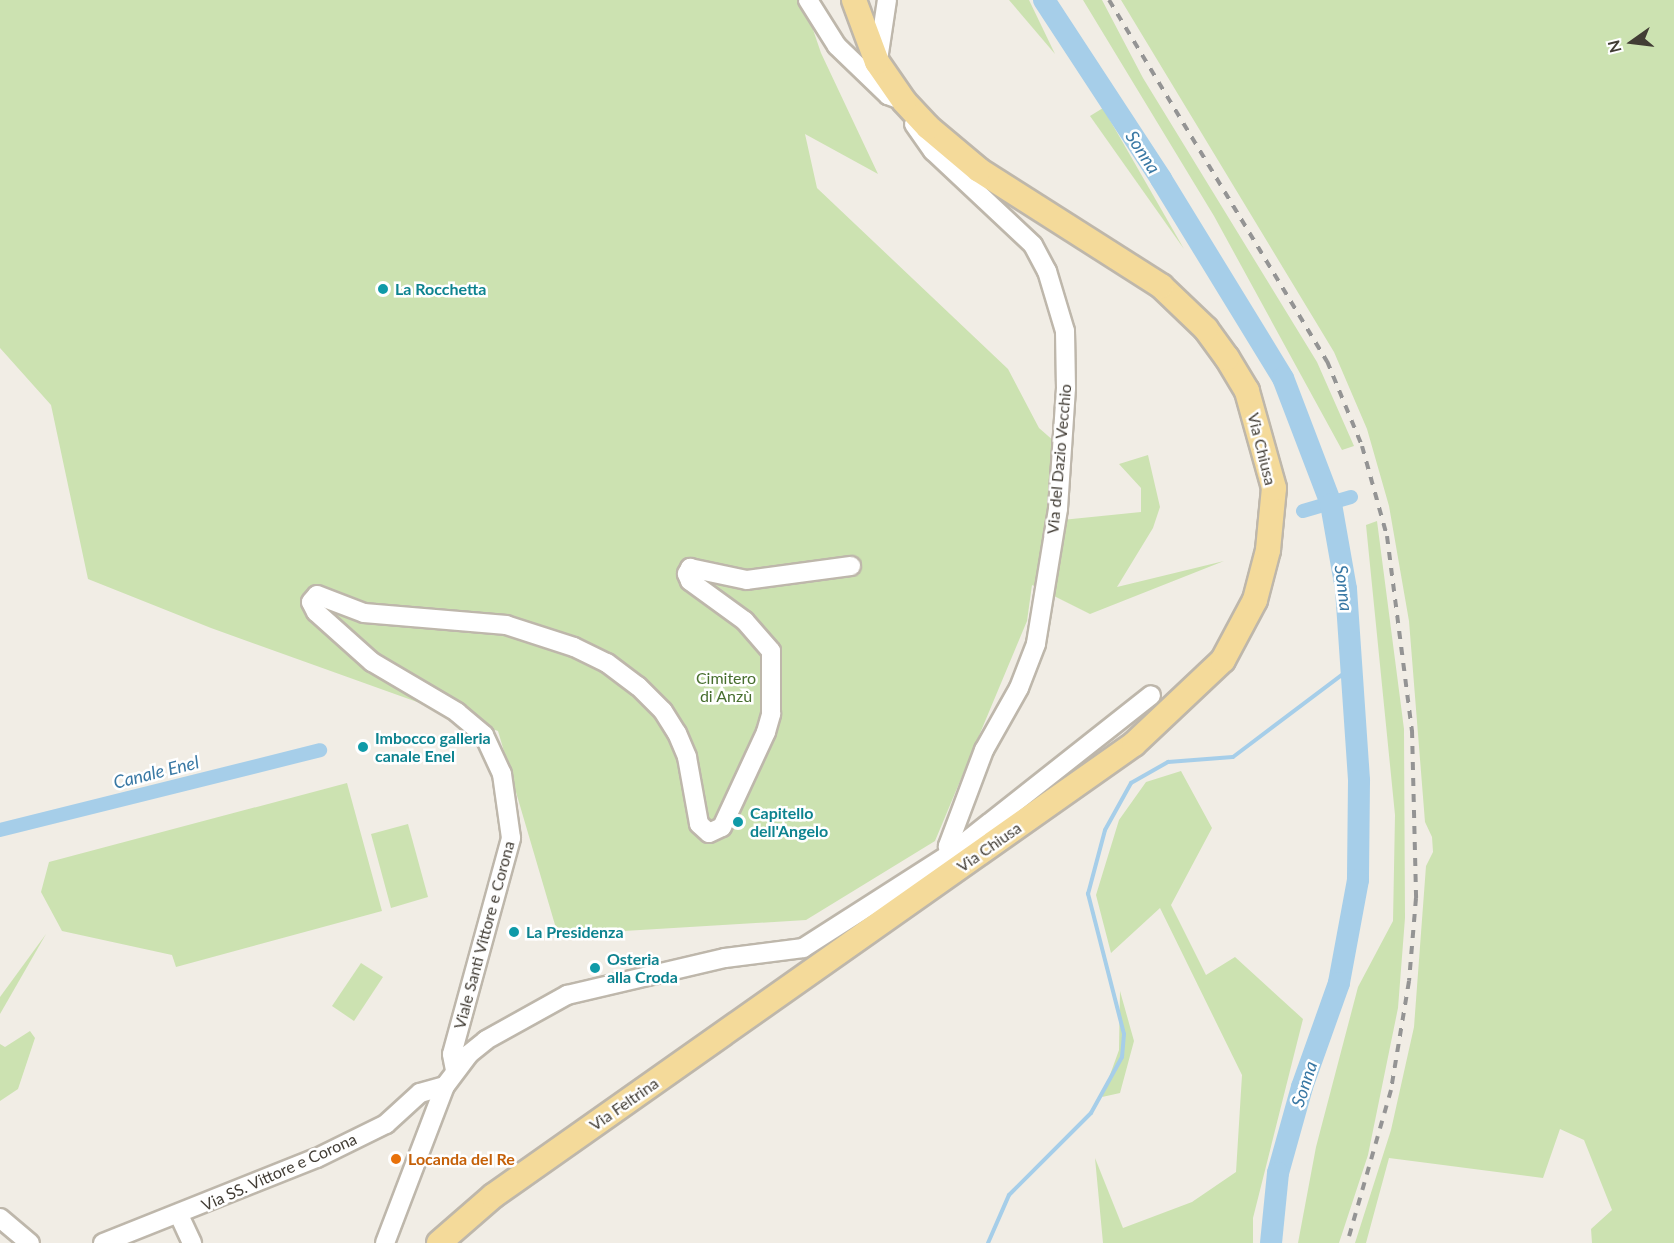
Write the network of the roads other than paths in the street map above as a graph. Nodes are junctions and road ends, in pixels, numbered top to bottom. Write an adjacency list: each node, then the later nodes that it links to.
1 (808, 0): 5 (street)
2 (854, 0): 4 (main road, Via Chiusa)
3 (887, 0): 4 (street)
4 (878, 62): 5 (main road, Via Chiusa)
5 (904, 101): 8 (street, Via del Dazio Vecchio); 9 (main road, Via Chiusa)
6 (851, 567): 10 (street, Viale Santi Vittore e Corona)
7 (1151, 695): 8 (street)
8 (950, 854): 10 (street)
9 (812, 970): 18 (main road, Via Feltrina)
10 (455, 1070): 11 (street)
11 (445, 1086): 12 (street, Via SS. Vittore e Corona); 17 (street)
12 (178, 1215): 15 (street, Via SS. Vittore e Corona); 16 (street)
13 (0, 1218): 14 (street)
14 (30, 1243)
15 (103, 1243)
16 (192, 1243)
17 (386, 1243)
18 (439, 1243)

